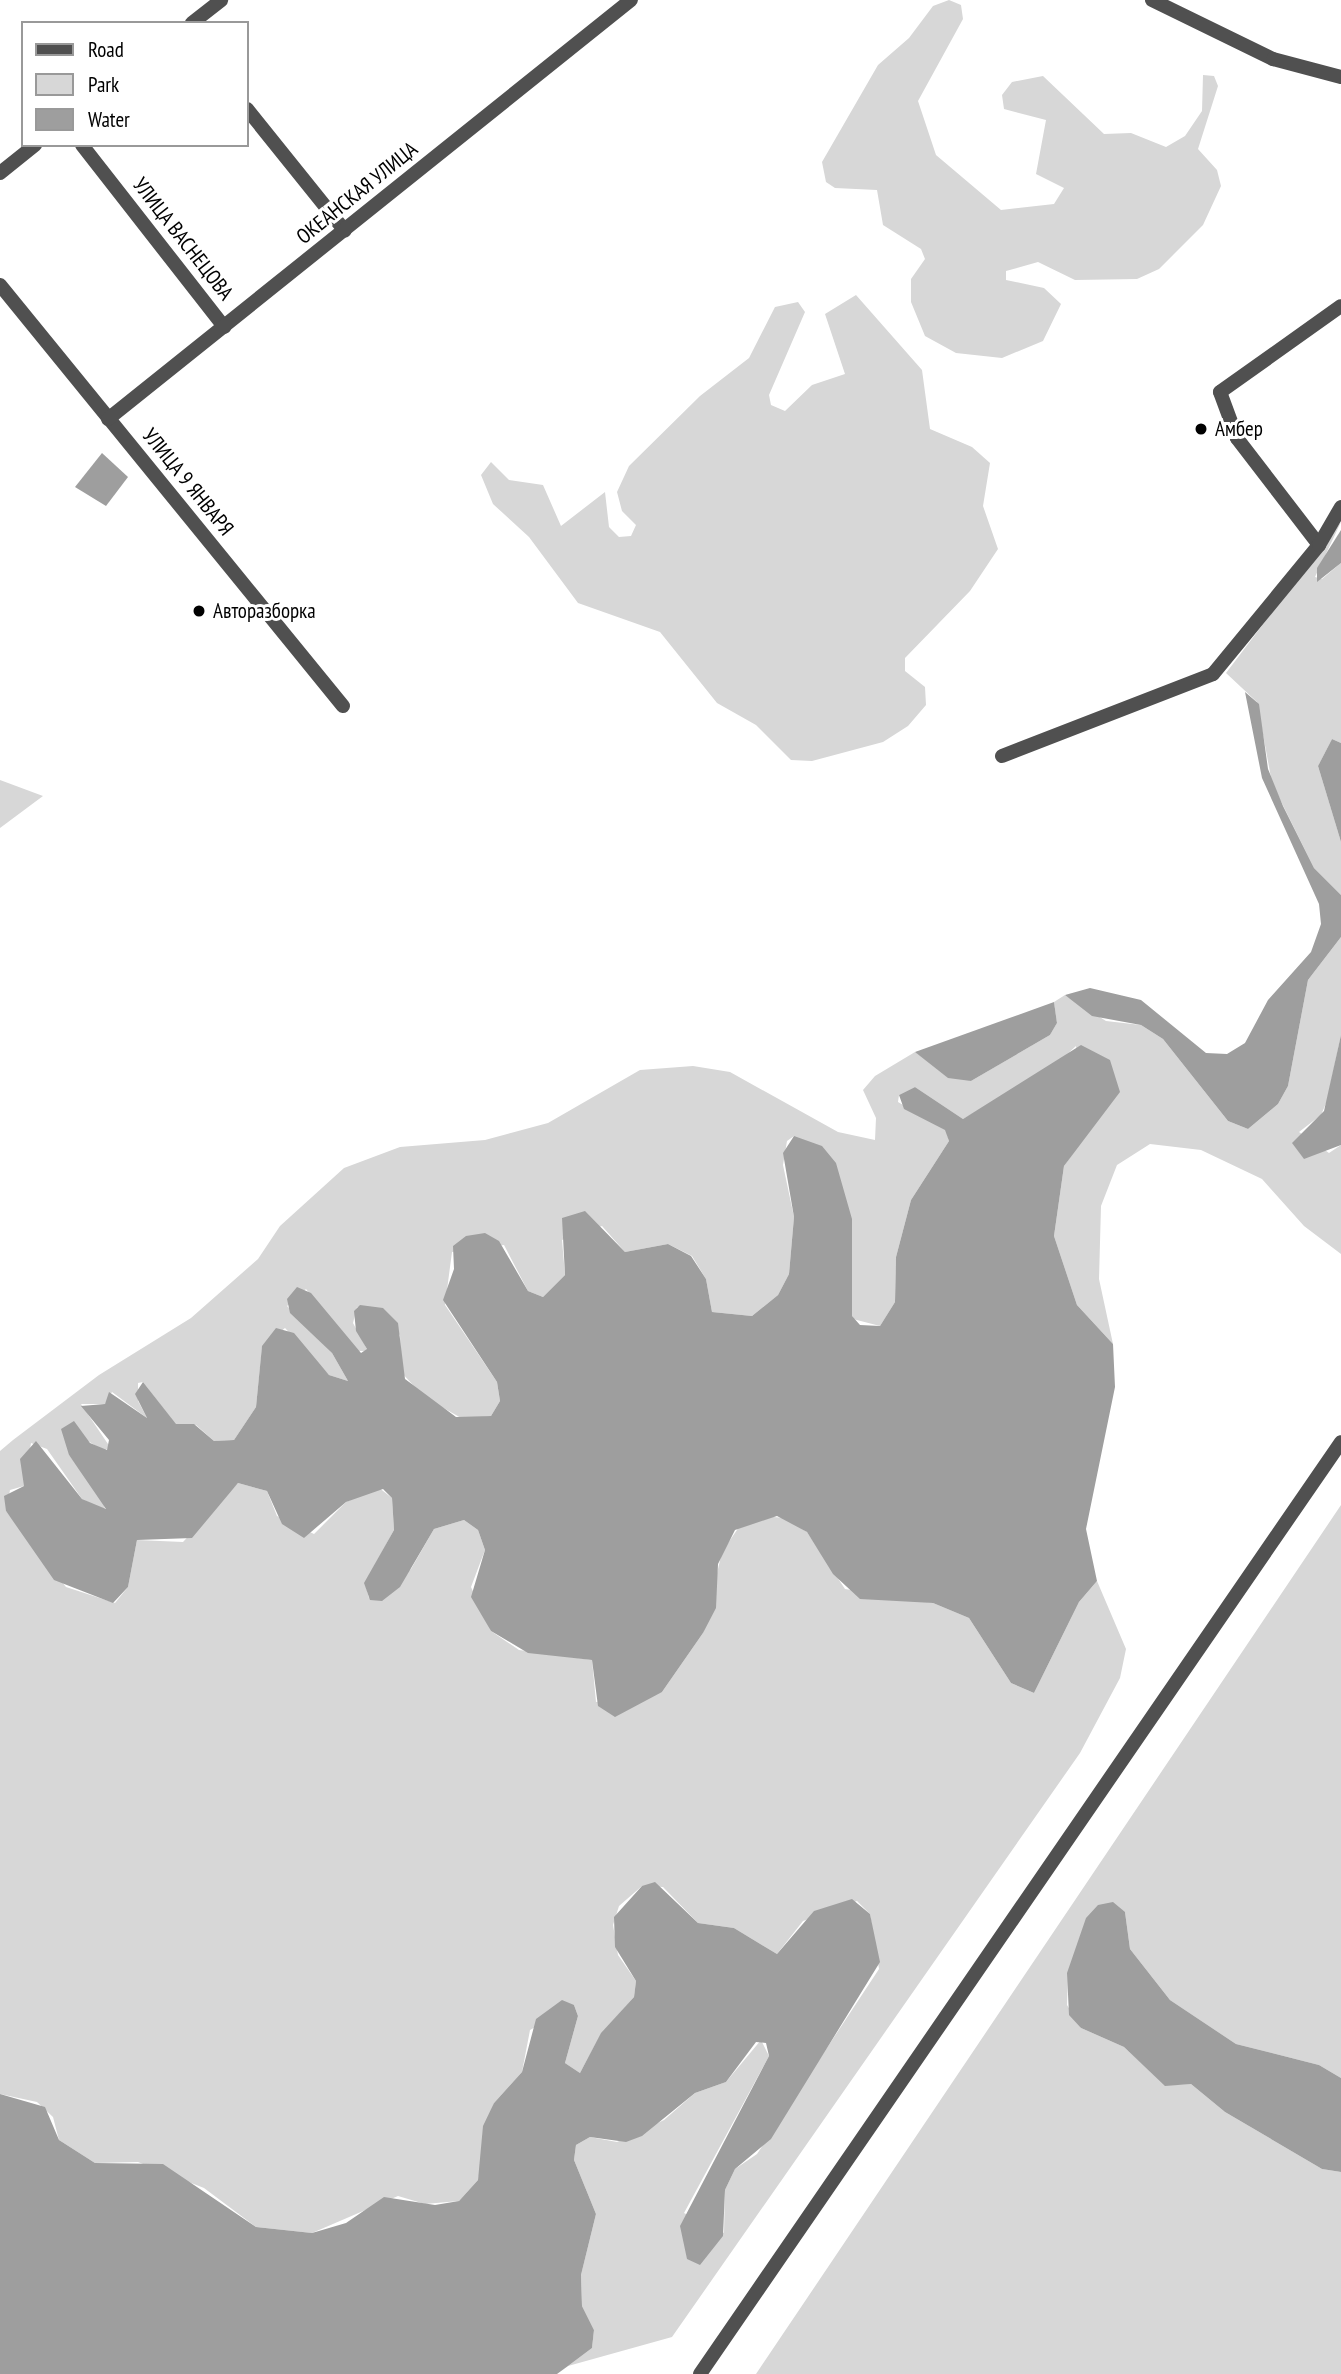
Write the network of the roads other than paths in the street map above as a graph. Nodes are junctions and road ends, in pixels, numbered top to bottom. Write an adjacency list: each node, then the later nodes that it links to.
1 (221, 0): 4 (street)
2 (631, 0): 10 (street, ОКЕАНСКАЯ УЛИЦА)
3 (1152, 0): 5 (street)
4 (195, 21)
5 (1341, 77)
6 (248, 110): 10 (street)
7 (33, 147): 9 (street)
8 (84, 147): 13 (street, УЛИЦА ВАСНЕЦОВА)
9 (0, 173)
10 (345, 231): 13 (street, ОКЕАНСКАЯ УЛИЦА)
11 (0, 285): 14 (street, УЛИЦА 9 ЯНВАРЯ)
12 (1341, 306): 16 (street)
13 (224, 327): 14 (street, ОКЕАНСКАЯ УЛИЦА)
14 (108, 419): 17 (street, УЛИЦА 9 ЯНВАРЯ)
15 (1341, 507): 16 (street)
16 (1319, 545): 18 (street)
17 (343, 706)
18 (1002, 756)
19 (1341, 1442): 20 (street)
20 (700, 2374)

